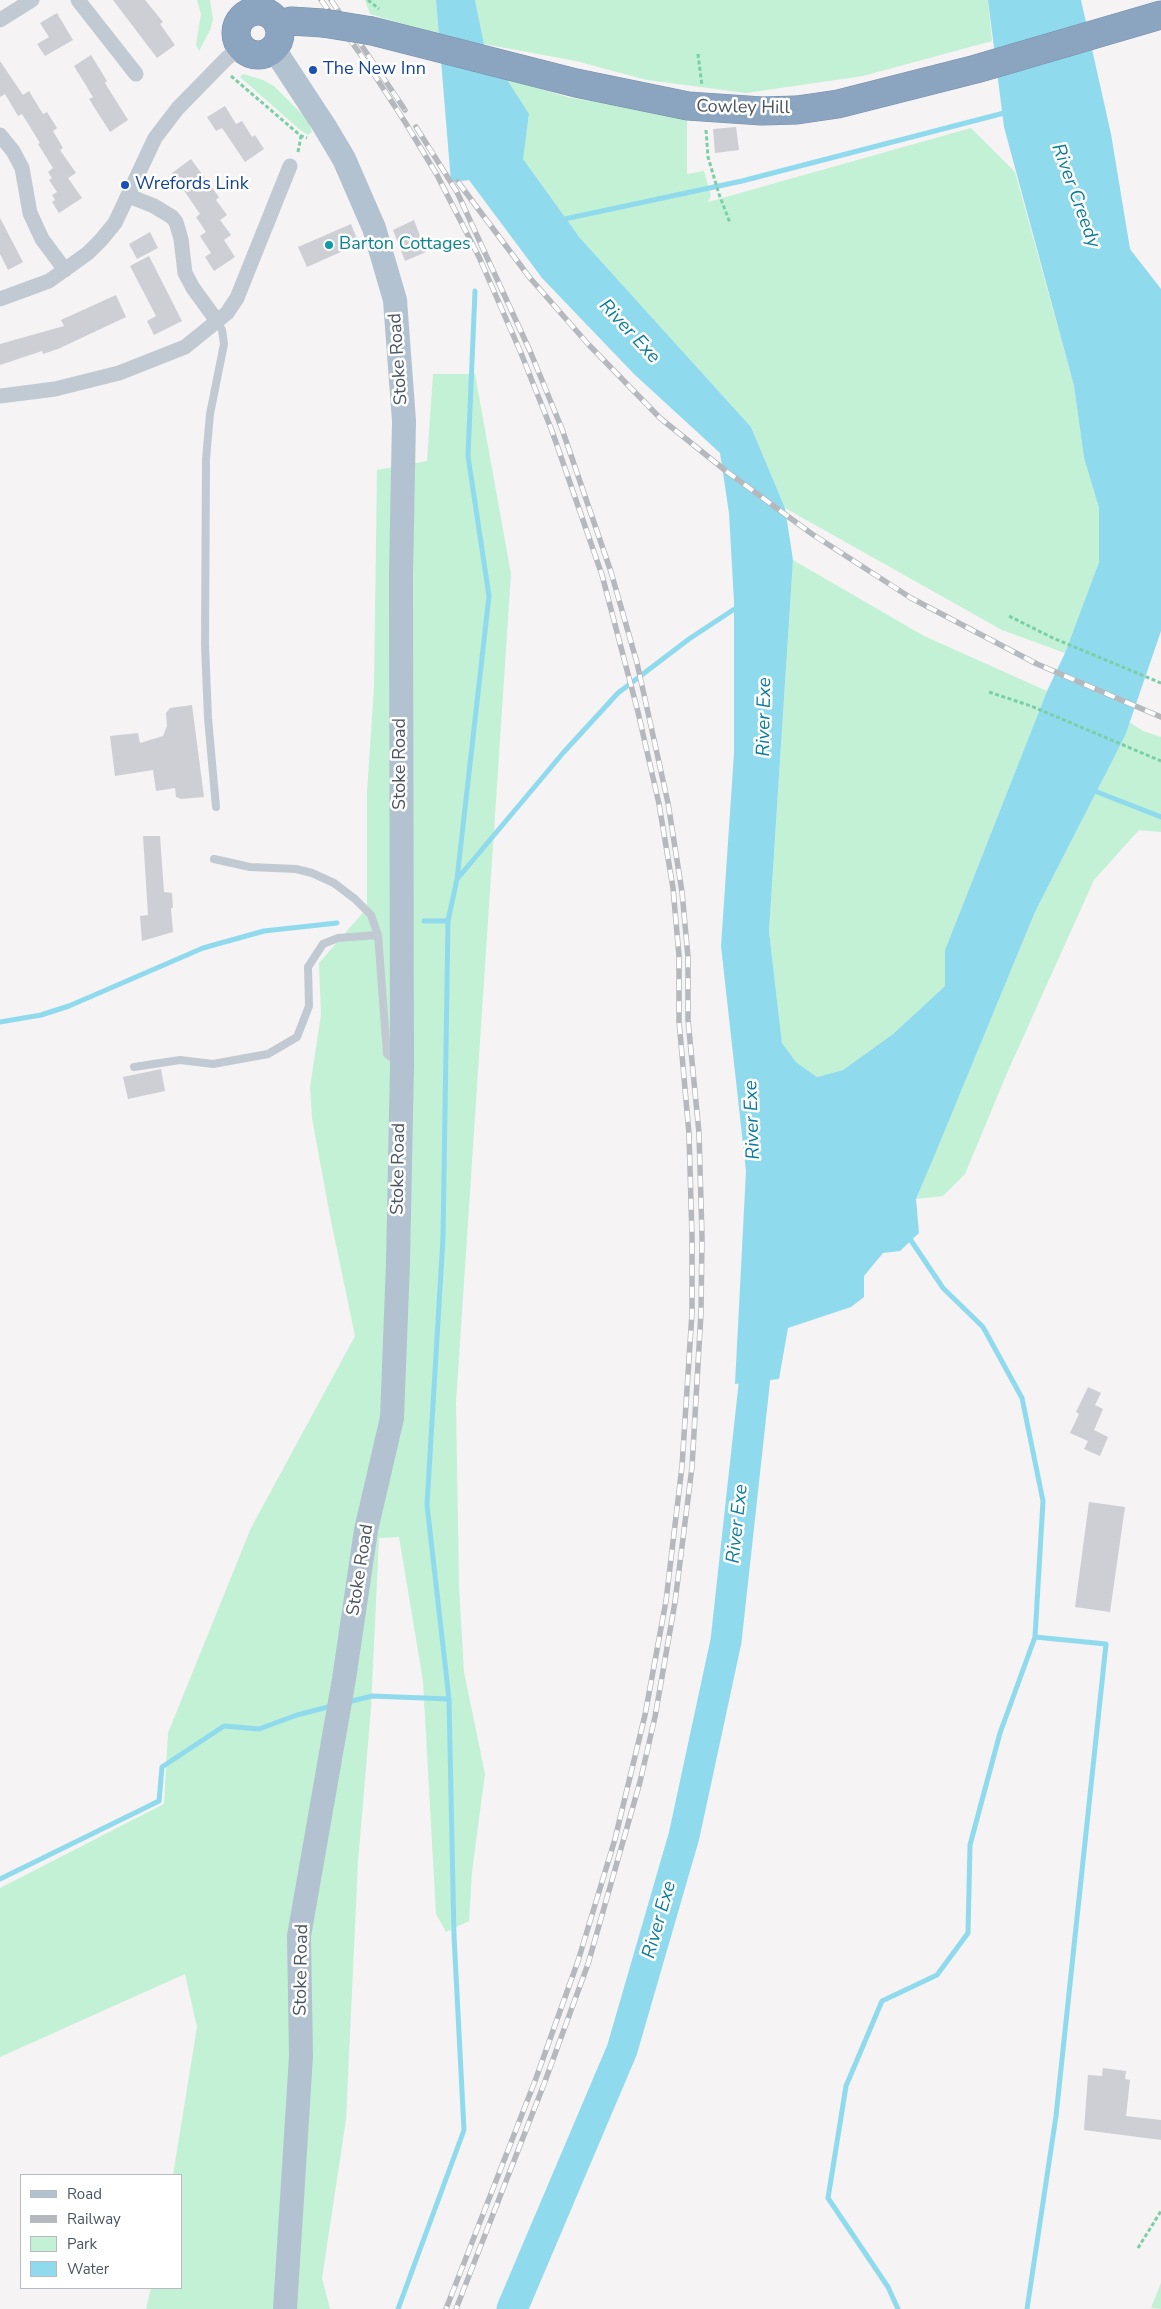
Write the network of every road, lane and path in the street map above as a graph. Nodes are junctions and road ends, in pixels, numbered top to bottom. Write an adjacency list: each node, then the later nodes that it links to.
1 (32, 0): 7 (street)
2 (78, 0): 12 (street)
3 (368, 0): 4 (path)
4 (373, 0)
5 (244, 6): 8 (highway); 9 (highway)
6 (1161, 15): 13 (highway, Cowley Hill)
7 (0, 20)
8 (276, 37): 9 (highway); 13 (highway, Cowley Hill, bridge); 14 (main road, Stoke Road)
9 (241, 47): 11 (street)
10 (698, 54): 13 (path)
11 (219, 66): 14 (path); 17 (street)
12 (136, 74)
13 (705, 108): 18 (path)
14 (325, 127): 30 (main road, Stoke Road)
15 (0, 134): 19 (street)
16 (290, 166): 21 (street)
17 (129, 196): 19 (street); 21 (street)
18 (730, 223)
19 (64, 270): 20 (street)
20 (0, 299)
21 (217, 321): 22 (street); 27 (lane)
22 (0, 396)
23 (1009, 616): 24 (path)
24 (1161, 684)
25 (989, 692): 26 (path)
26 (1161, 761)
27 (216, 807)
28 (214, 859): 29 (lane)
29 (378, 935): 30 (lane); 31 (lane)
30 (402, 1065): 34 (main road, Stoke Road)
31 (134, 1067)
32 (1161, 2210): 33 (path)
33 (1138, 2248)
34 (286, 2309)

